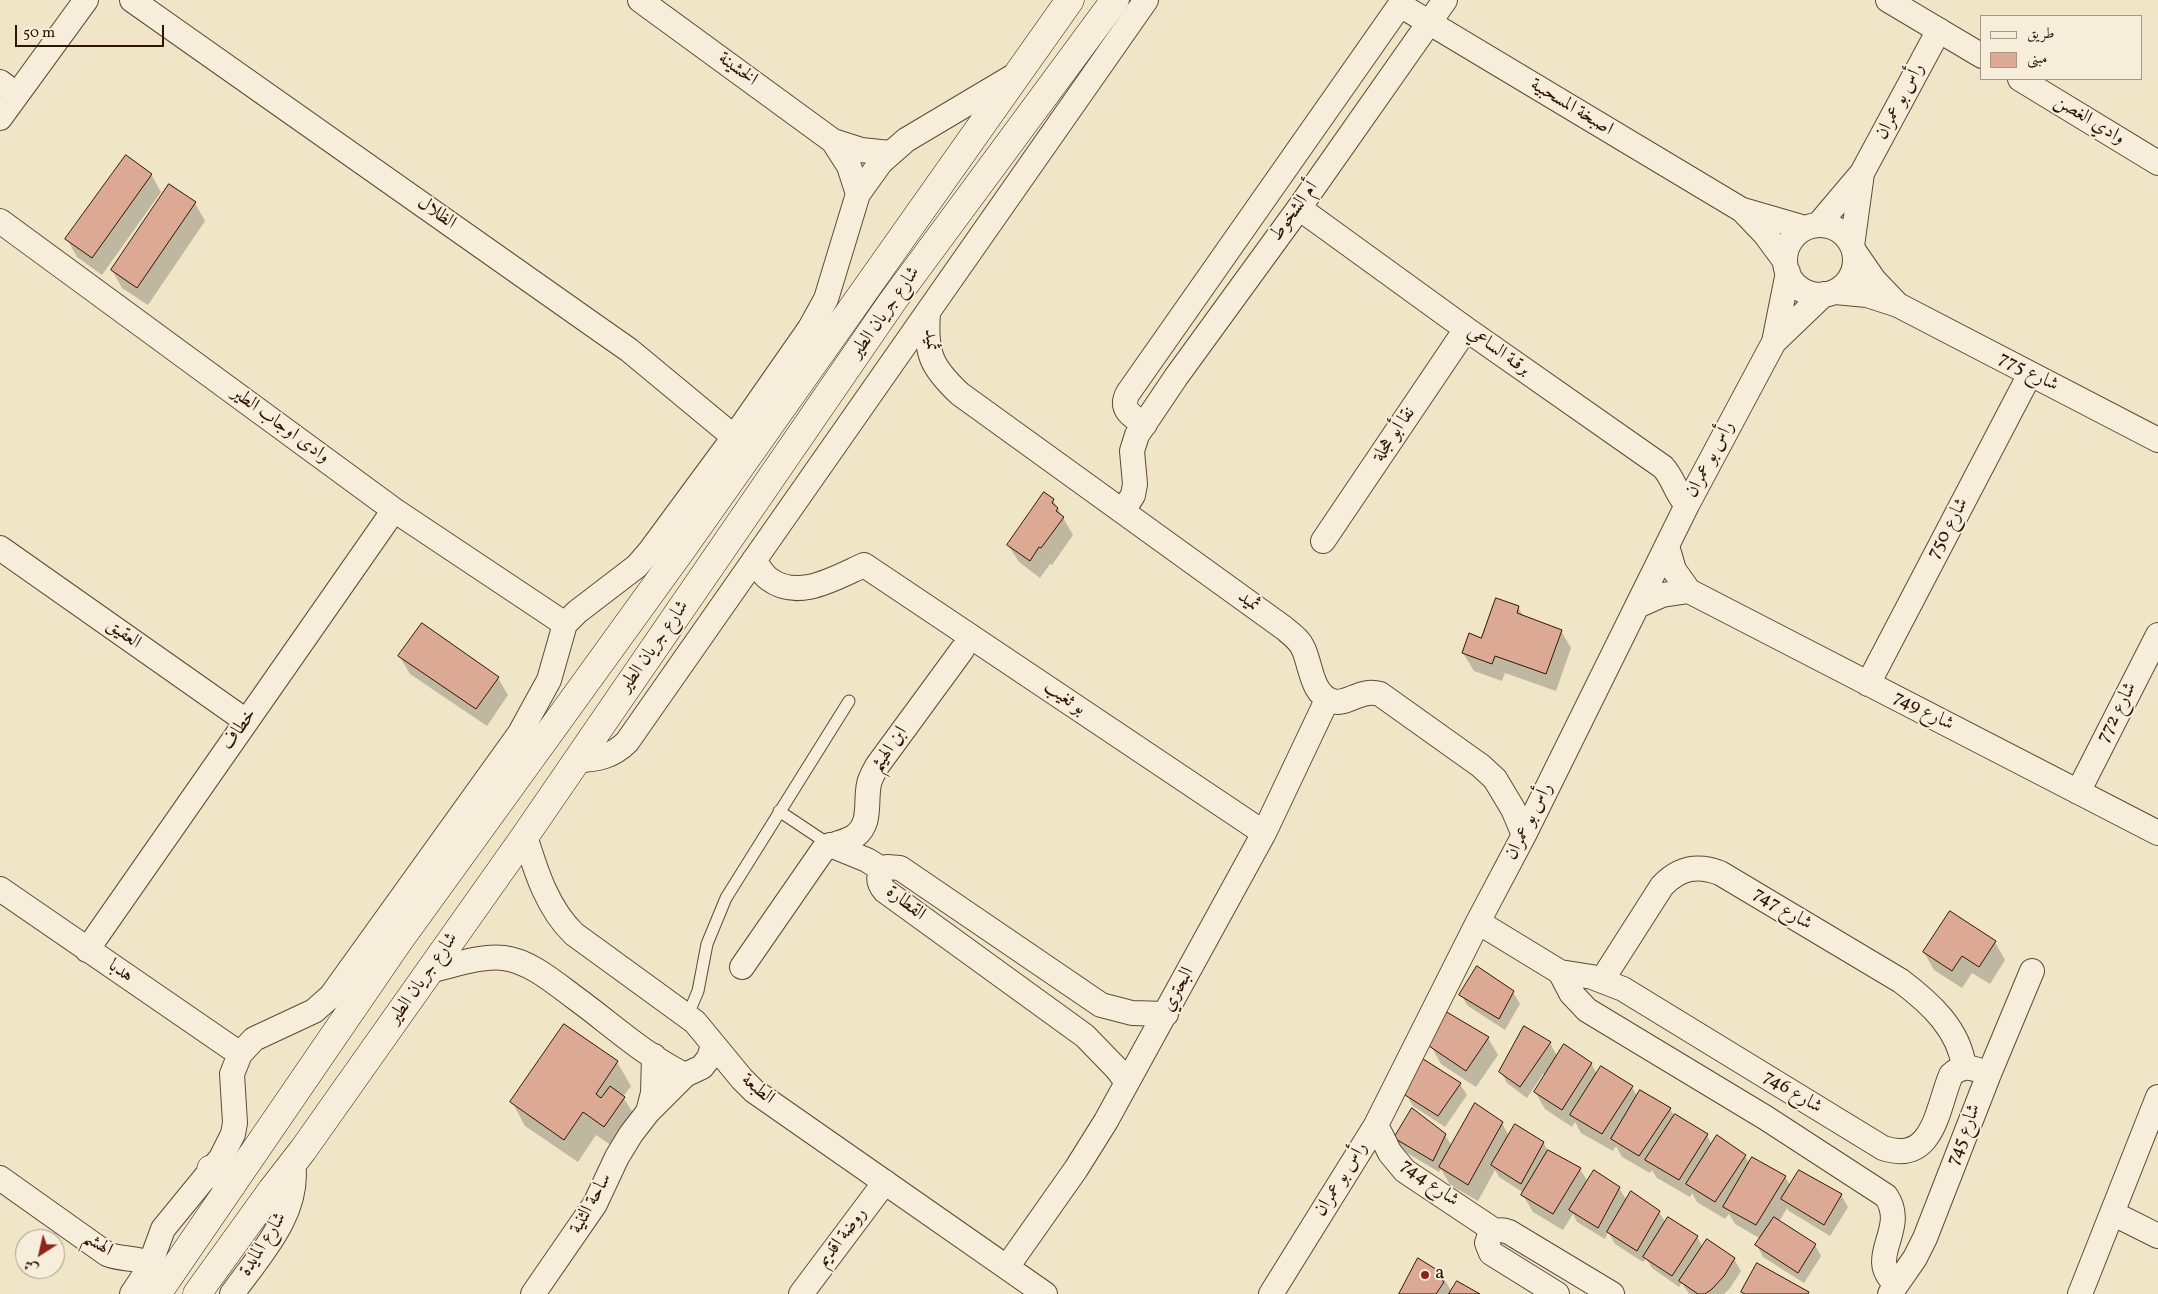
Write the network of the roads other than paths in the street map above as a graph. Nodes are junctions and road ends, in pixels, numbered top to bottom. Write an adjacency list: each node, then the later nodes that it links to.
1 (86, 0): 15 (street)
2 (132, 0): 41 (street, الظلال)
3 (640, 0): 17 (street, الخشينة)
4 (1070, 0): 13 (street, شارع جريان الطير)
5 (1115, 0): 59 (street, شارع جريان الطير)
6 (1146, 0): 32 (street)
7 (1445, 0): 10 (street, أم الشخوط)
8 (1888, 0): 11 (street)
9 (1400, 5): 10 (street, اصبخة المسحبية); 26 (street, أم الشخوط)
10 (1428, 23): 22 (street, أم الشخوط); 23 (street, اصبخة المسحبية)
11 (1939, 30): 12 (street); 20 (street, رأس بو عمران)
12 (1980, 55)
13 (1021, 71): 18 (street, شارع جريان الطير); 68 (street, شارع جريان الطير)
14 (2022, 80): 19 (street, وادي الغصن)
15 (8, 88): 16 (street)
16 (0, 118)
17 (834, 141): 18 (street, الخشينة); 21 (street, الخشينة)
18 (890, 153): 21 (street, شارع جريان الطير)
19 (2158, 164)
20 (1862, 174): 25 (street, رأس بو عمران); 27 (street, رأس بو عمران)
21 (858, 194): 41 (street, شارع جريان الطير)
22 (1299, 208): 29 (street, أم الشخوط); 33 (street, برقـة الساعي)
23 (1742, 210): 25 (street, اصبخة المسحبية); 28 (street, اصبخة المسحبية)
24 (0, 221): 44 (street, وادى اوجاب الطير)
25 (1812, 226): 27 (street); 28 (street)
26 (1230, 249): 29 (street); 35 (street, أم الشخوط)
27 (1853, 249): 30 (street); 31 (street, شارع 775)
28 (1787, 266): 30 (street); 34 (street, رأس بو عمران)
29 (1256, 267): 39 (street, أم الشخوط)
30 (1829, 293): 31 (street, شارع 775); 34 (street, رأس بو عمران)
31 (1898, 305): 38 (street, شارع 775)
32 (928, 313): 36 (street); 37 (street, ثميد)
33 (1466, 329): 43 (street, برقـة الساعي); 46 (street, نقا أبو هجلة)
34 (1774, 342): 43 (street, رأس بو عمران)
35 (1152, 360): 39 (street); 40 (street, أم الشخوط)
36 (891, 365): 37 (street, ثميد); 49 (street)
37 (934, 367): 45 (street, ثميد)
38 (2030, 374): 42 (street, شارع 775); 55 (street, شارع 750)
39 (1176, 377): 40 (street, أم الشخوط)
40 (1145, 424): 45 (street, أم الشخوط)
41 (734, 437): 52 (street, شارع جريان الطير)
42 (2158, 440)
43 (1687, 505): 47 (street, رأس بو عمران)
44 (394, 510): 52 (street, وادى اوجاب الطير); 58 (street, خطاف)
45 (1123, 510): 56 (street, ثميد)
46 (1323, 541)
47 (1667, 546): 50 (street, شارع 749); 51 (street, رأس بو عمران)
48 (0, 548): 58 (street, العقيق)
49 (754, 560): 59 (street); 62 (street, بو ثغيب)
50 (1688, 591): 51 (street); 55 (street, شارع 749)
51 (1637, 606): 64 (street, رأس بو عمران)
52 (565, 624): 81 (street, شارع جريان الطير)
53 (2158, 634): 60 (street, شارع 772)
54 (962, 650): 66 (street, ابن الهيثم)
55 (1868, 684): 60 (street, شارع 749)
56 (1327, 700): 62 (street, البحتري); 64 (street)
57 (849, 701): 61 (lane)
58 (246, 722): 72 (street, خطاف)
59 (577, 760): 65 (street, شارع جريان الطير)
60 (2078, 792): 63 (street, شارع 749)
61 (779, 811): 66 (lane); 79 (lane)
62 (1264, 833): 78 (street, البحتري)
63 (2158, 833)
64 (1524, 835): 71 (street, رأس بو عمران)
65 (525, 836): 70 (street, شارع جريان الطير); 79 (street, الطبعة)
66 (830, 845): 67 (street); 73 (street, ابن الهيثم)
67 (883, 870): 78 (street, القطارة); 86 (street, القطارة)
68 (450, 871): 70 (street); 93 (street, شارع جريان الطير)
69 (0, 889): 72 (street, هدبا)
70 (483, 896): 74 (street, شارع جريان الطير)
71 (1478, 922): 76 (street, شارع 746); 91 (street, رأس بو عمران)
72 (87, 950): 81 (street, هدبا)
73 (742, 967)
74 (429, 971): 82 (street); 92 (street, شارع جريان الطير)
75 (2032, 971): 84 (street, شارع 745)
76 (1560, 972): 77 (street, شارع 746); 90 (street, شارع 746)
77 (1602, 980): 83 (street, شارع 747); 87 (street, شارع 746)
78 (1166, 1014): 86 (street, البحتري)
79 (687, 1017): 80 (street, الطبعة)
80 (713, 1045): 85 (street, ساحة الثنية); 95 (street, الطبعة)
81 (240, 1054): 93 (street, شارع جريان الطير)
82 (654, 1056): 85 (street); 89 (street, ساحة الثنية)
83 (1964, 1067): 84 (street); 87 (street, شارع 746)
84 (1988, 1074): 101 (street, شارع 745)
85 (686, 1076): 89 (street, ساحة الثنية)
86 (1127, 1082): 100 (street, البحتري)
87 (1784, 1089): 90 (street)
88 (2158, 1097): 96 (street)
89 (648, 1112): 106 (street, ساحة الثنية)
90 (1766, 1118): 101 (street, شارع 746)
91 (1376, 1125): 97 (street, شارع 744); 109 (street, رأس بو عمران)
92 (293, 1163): 104 (street, شارع جريان الطير); 105 (street, شارع المايدة)
93 (222, 1177): 99 (street, شارع جريان الطير); 103 (street, شارع جريان الطير)
94 (0, 1178): 99 (street, الهشم)
95 (885, 1182): 100 (street, الطبعة); 107 (street, روضة اقديم)
96 (2112, 1213): 98 (street); 112 (street)
97 (1495, 1231): 110 (street); 111 (street, شارع 744)
98 (2158, 1236)
99 (151, 1264): 102 (street, شارع جريان الطير)
100 (1007, 1267): 108 (street, الطبعة)
101 (1893, 1289)
102 (132, 1294)
103 (157, 1294)
104 (197, 1294)
105 (232, 1294)
106 (533, 1294)
107 (801, 1294)
108 (1045, 1294)
109 (1271, 1294)
110 (1557, 1294)
111 (1612, 1294)
112 (2080, 1294)

